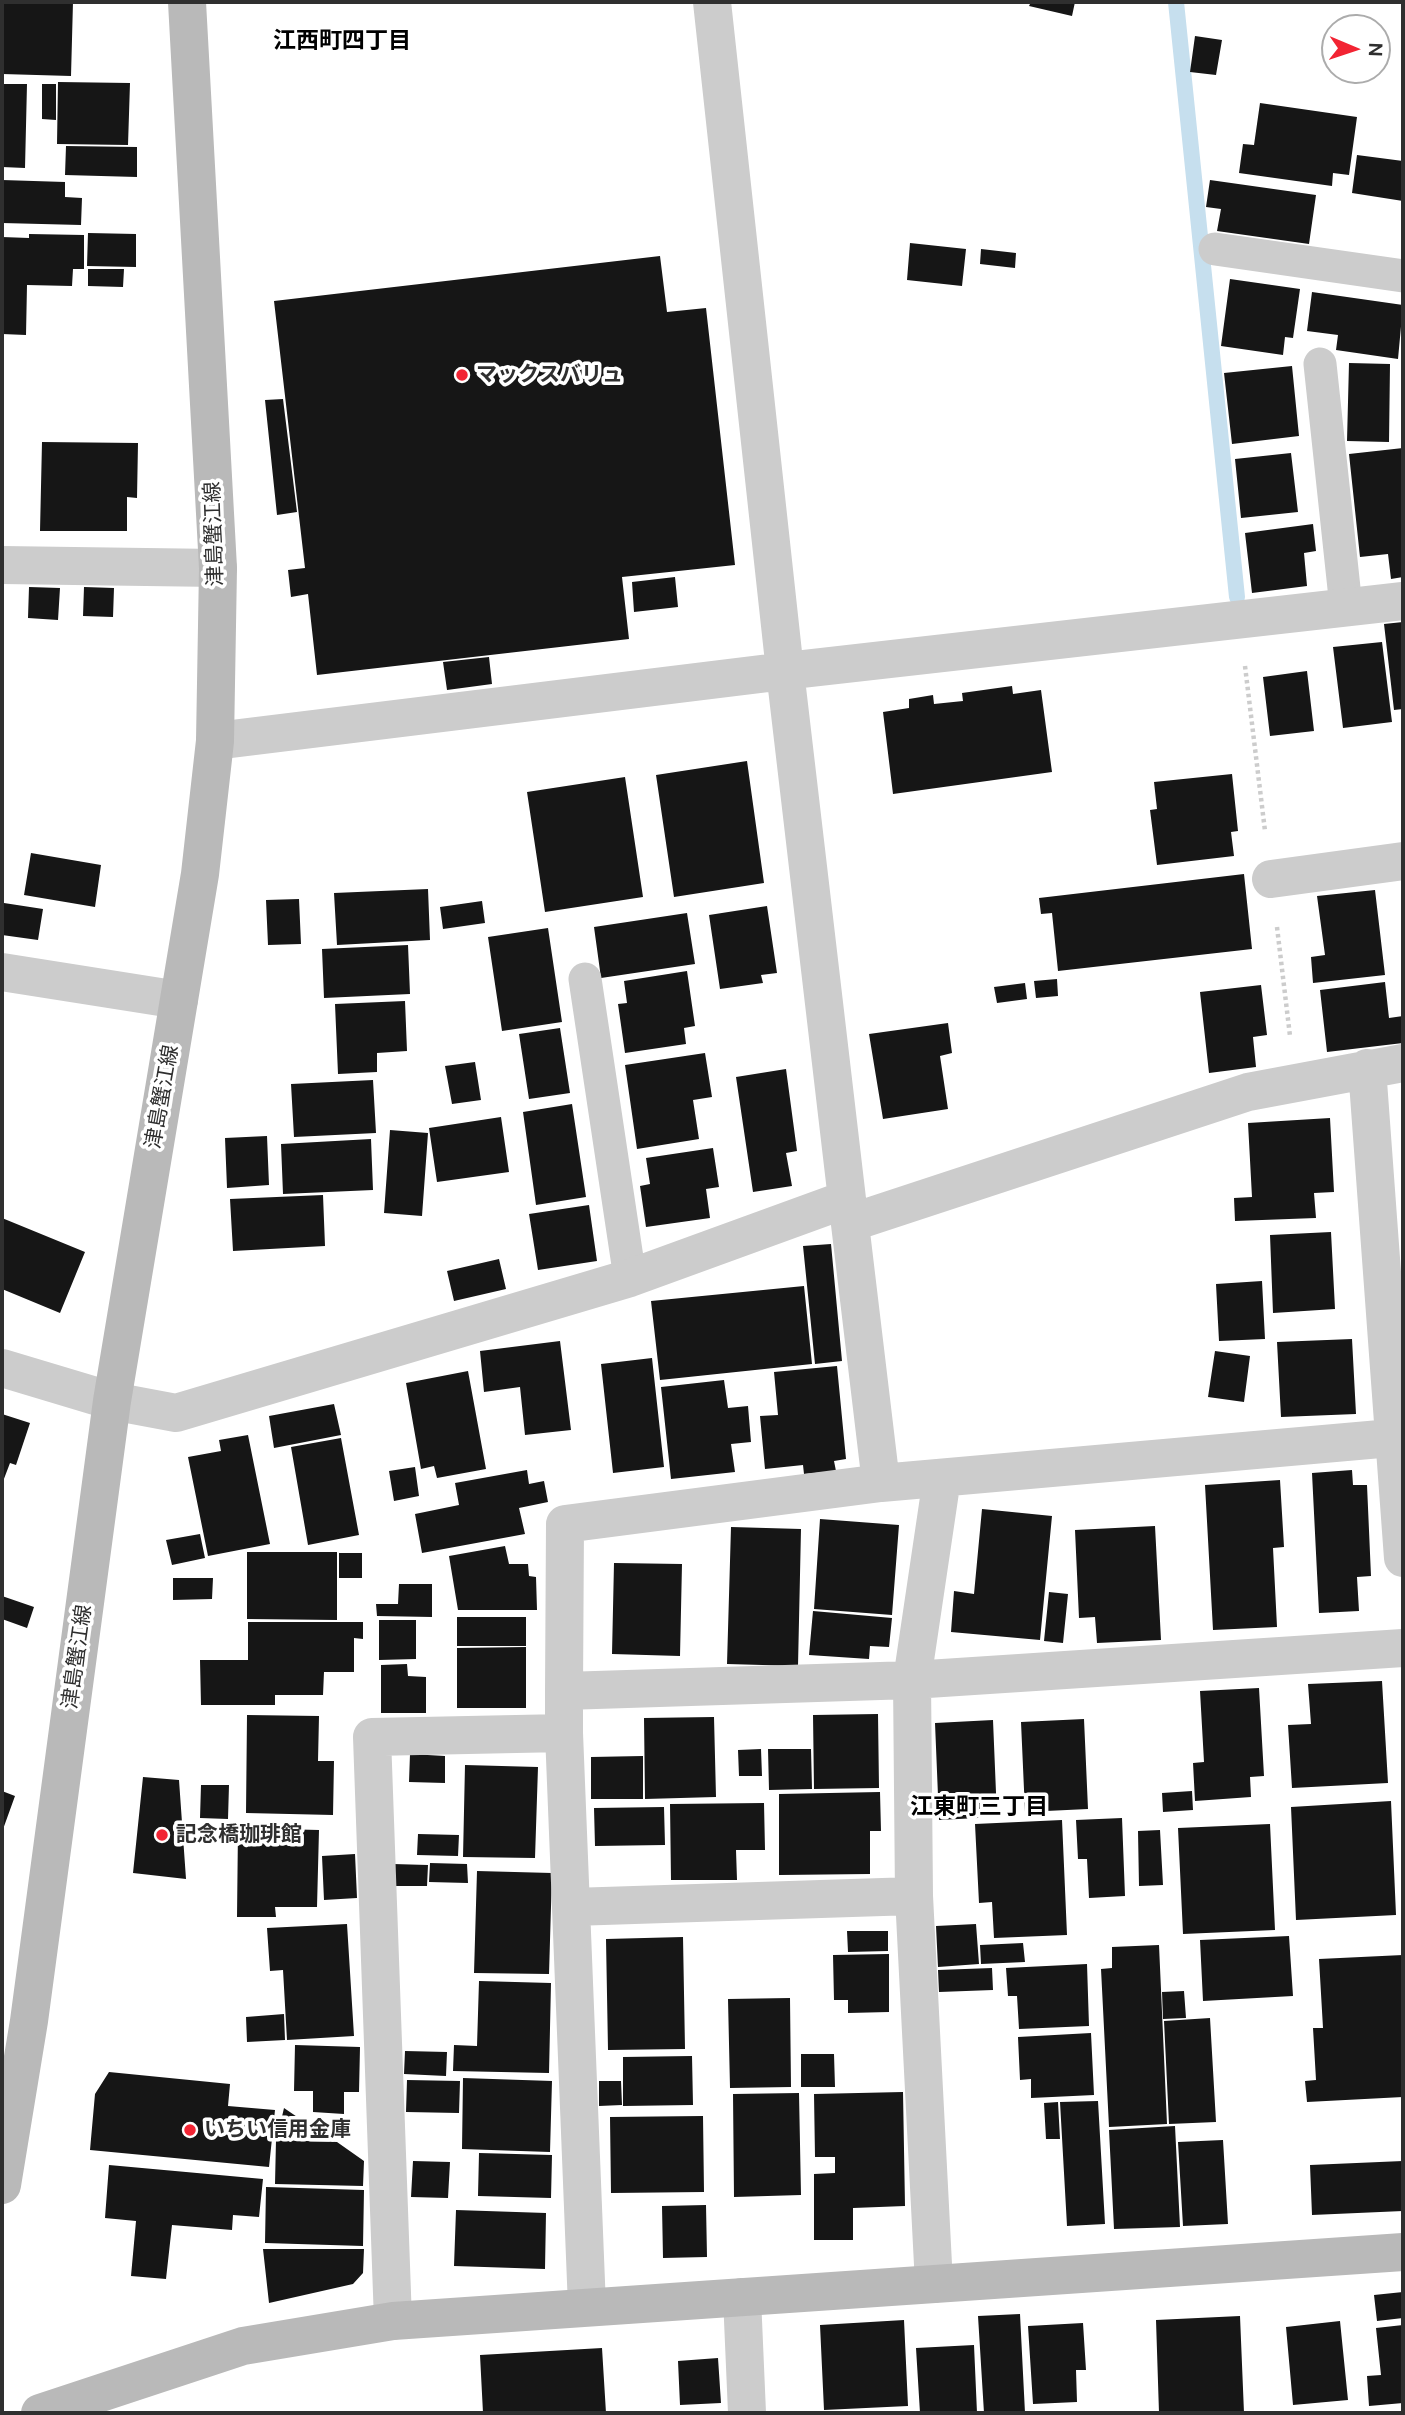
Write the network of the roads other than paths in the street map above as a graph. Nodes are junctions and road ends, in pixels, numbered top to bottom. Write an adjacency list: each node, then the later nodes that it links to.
1 (187, 2): 7 (main road, 津島蟹江線)
2 (712, 2): 10 (street)
3 (1215, 249): 4 (lane)
4 (1403, 276)
5 (1320, 364): 9 (lane)
6 (2, 565): 7 (street)
7 (218, 568): 11 (main road, 津島蟹江線)
8 (1403, 601): 9 (street)
9 (1346, 607): 10 (street)
10 (785, 671): 11 (street); 18 (street)
11 (215, 741): 16 (main road, 津島蟹江線)
12 (1403, 861): 13 (street)
13 (1271, 879)
14 (2, 972): 16 (street)
15 (584, 979): 19 (lane)
16 (179, 1000): 21 (main road, 津島蟹江線)
17 (1385, 1066): 18 (street); 22 (street)
18 (849, 1211): 19 (street); 24 (street)
19 (630, 1278): 21 (street)
20 (2, 1368): 21 (street)
21 (112, 1401): 32 (main road, 津島蟹江線)
22 (1398, 1437): 23 (street); 25 (street)
23 (942, 1478): 24 (street); 27 (street)
24 (881, 1483): 28 (street)
25 (1403, 1558)
26 (1403, 1648): 27 (street)
27 (912, 1680): 28 (street); 30 (street)
28 (564, 1691): 29 (street)
29 (564, 1733): 31 (street); 37 (street)
30 (914, 1896): 31 (street); 34 (street)
31 (572, 1907): 36 (street)
32 (2, 2185)
33 (1403, 2252): 34 (main road)
34 (934, 2284): 35 (main road)
35 (742, 2297): 36 (main road); 39 (street)
36 (587, 2307): 37 (main road)
37 (393, 2320): 38 (main road)
38 (55, 2411)
39 (747, 2413)

